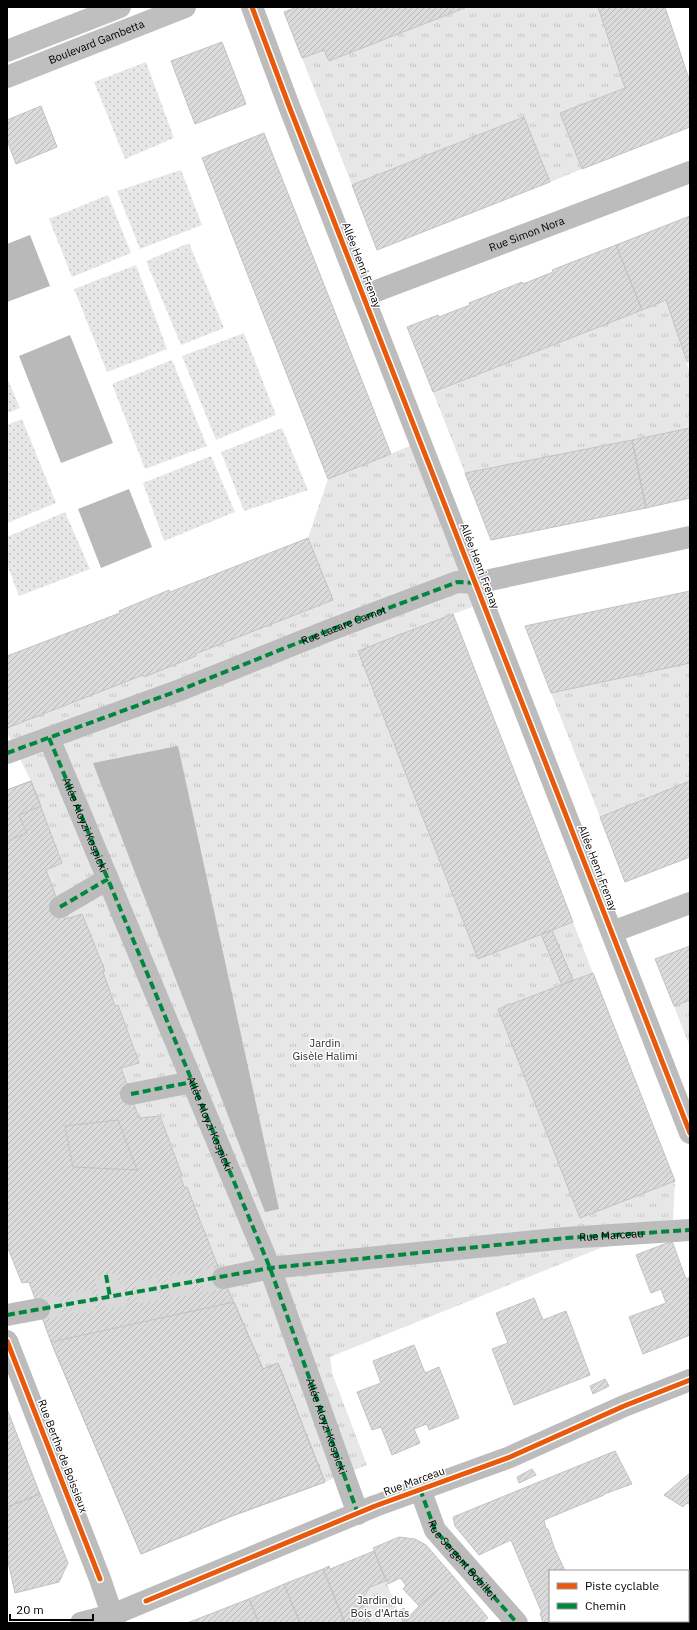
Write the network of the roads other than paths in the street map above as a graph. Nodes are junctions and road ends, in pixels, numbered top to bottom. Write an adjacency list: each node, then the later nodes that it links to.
1 (120, 7): 4 (street)
2 (185, 7): 5 (street, Boulevard Gambetta)
3 (252, 7): 7 (street, Allée Henri Frenay)
4 (7, 51)
5 (7, 77)
6 (690, 172): 7 (street, Rue Simon Nora)
7 (363, 296): 9 (street, Allée Henri Frenay)
8 (690, 537): 9 (street, Rue Lazare Carnot)
9 (476, 584): 10 (street, Rue Lazare Carnot); 15 (street, Allée Henri Frenay)
10 (49, 738): 11 (street, Rue Lazare Carnot); 12 (street, Allée Aloyzi Kospicki)
11 (7, 753)
12 (108, 879): 14 (street); 16 (street, Allée Aloyzi Kospicki)
13 (690, 903): 15 (street)
14 (60, 907)
15 (612, 932): 18 (street, Allée Henri Frenay)
16 (192, 1082): 17 (street); 20 (street, Allée Aloyzi Kospicki)
17 (131, 1094)
18 (690, 1133)
19 (690, 1230): 20 (street, Rue Marceau)
20 (270, 1268): 21 (street, Rue Marceau); 27 (street, Allée Aloyzi Kospicki)
21 (223, 1278)
22 (39, 1309): 23 (street)
23 (7, 1315)
24 (7, 1341): 28 (street, Rue Berthe de Boissieux)
25 (690, 1380): 26 (street, Rue Marceau)
26 (420, 1489): 27 (street, Rue Marceau); 30 (street, Rue Sergent Bobillot)
27 (358, 1514): 28 (street, Rue Marceau)
28 (114, 1619): 29 (street, Rue Marceau)
29 (81, 1623)
30 (516, 1623)

